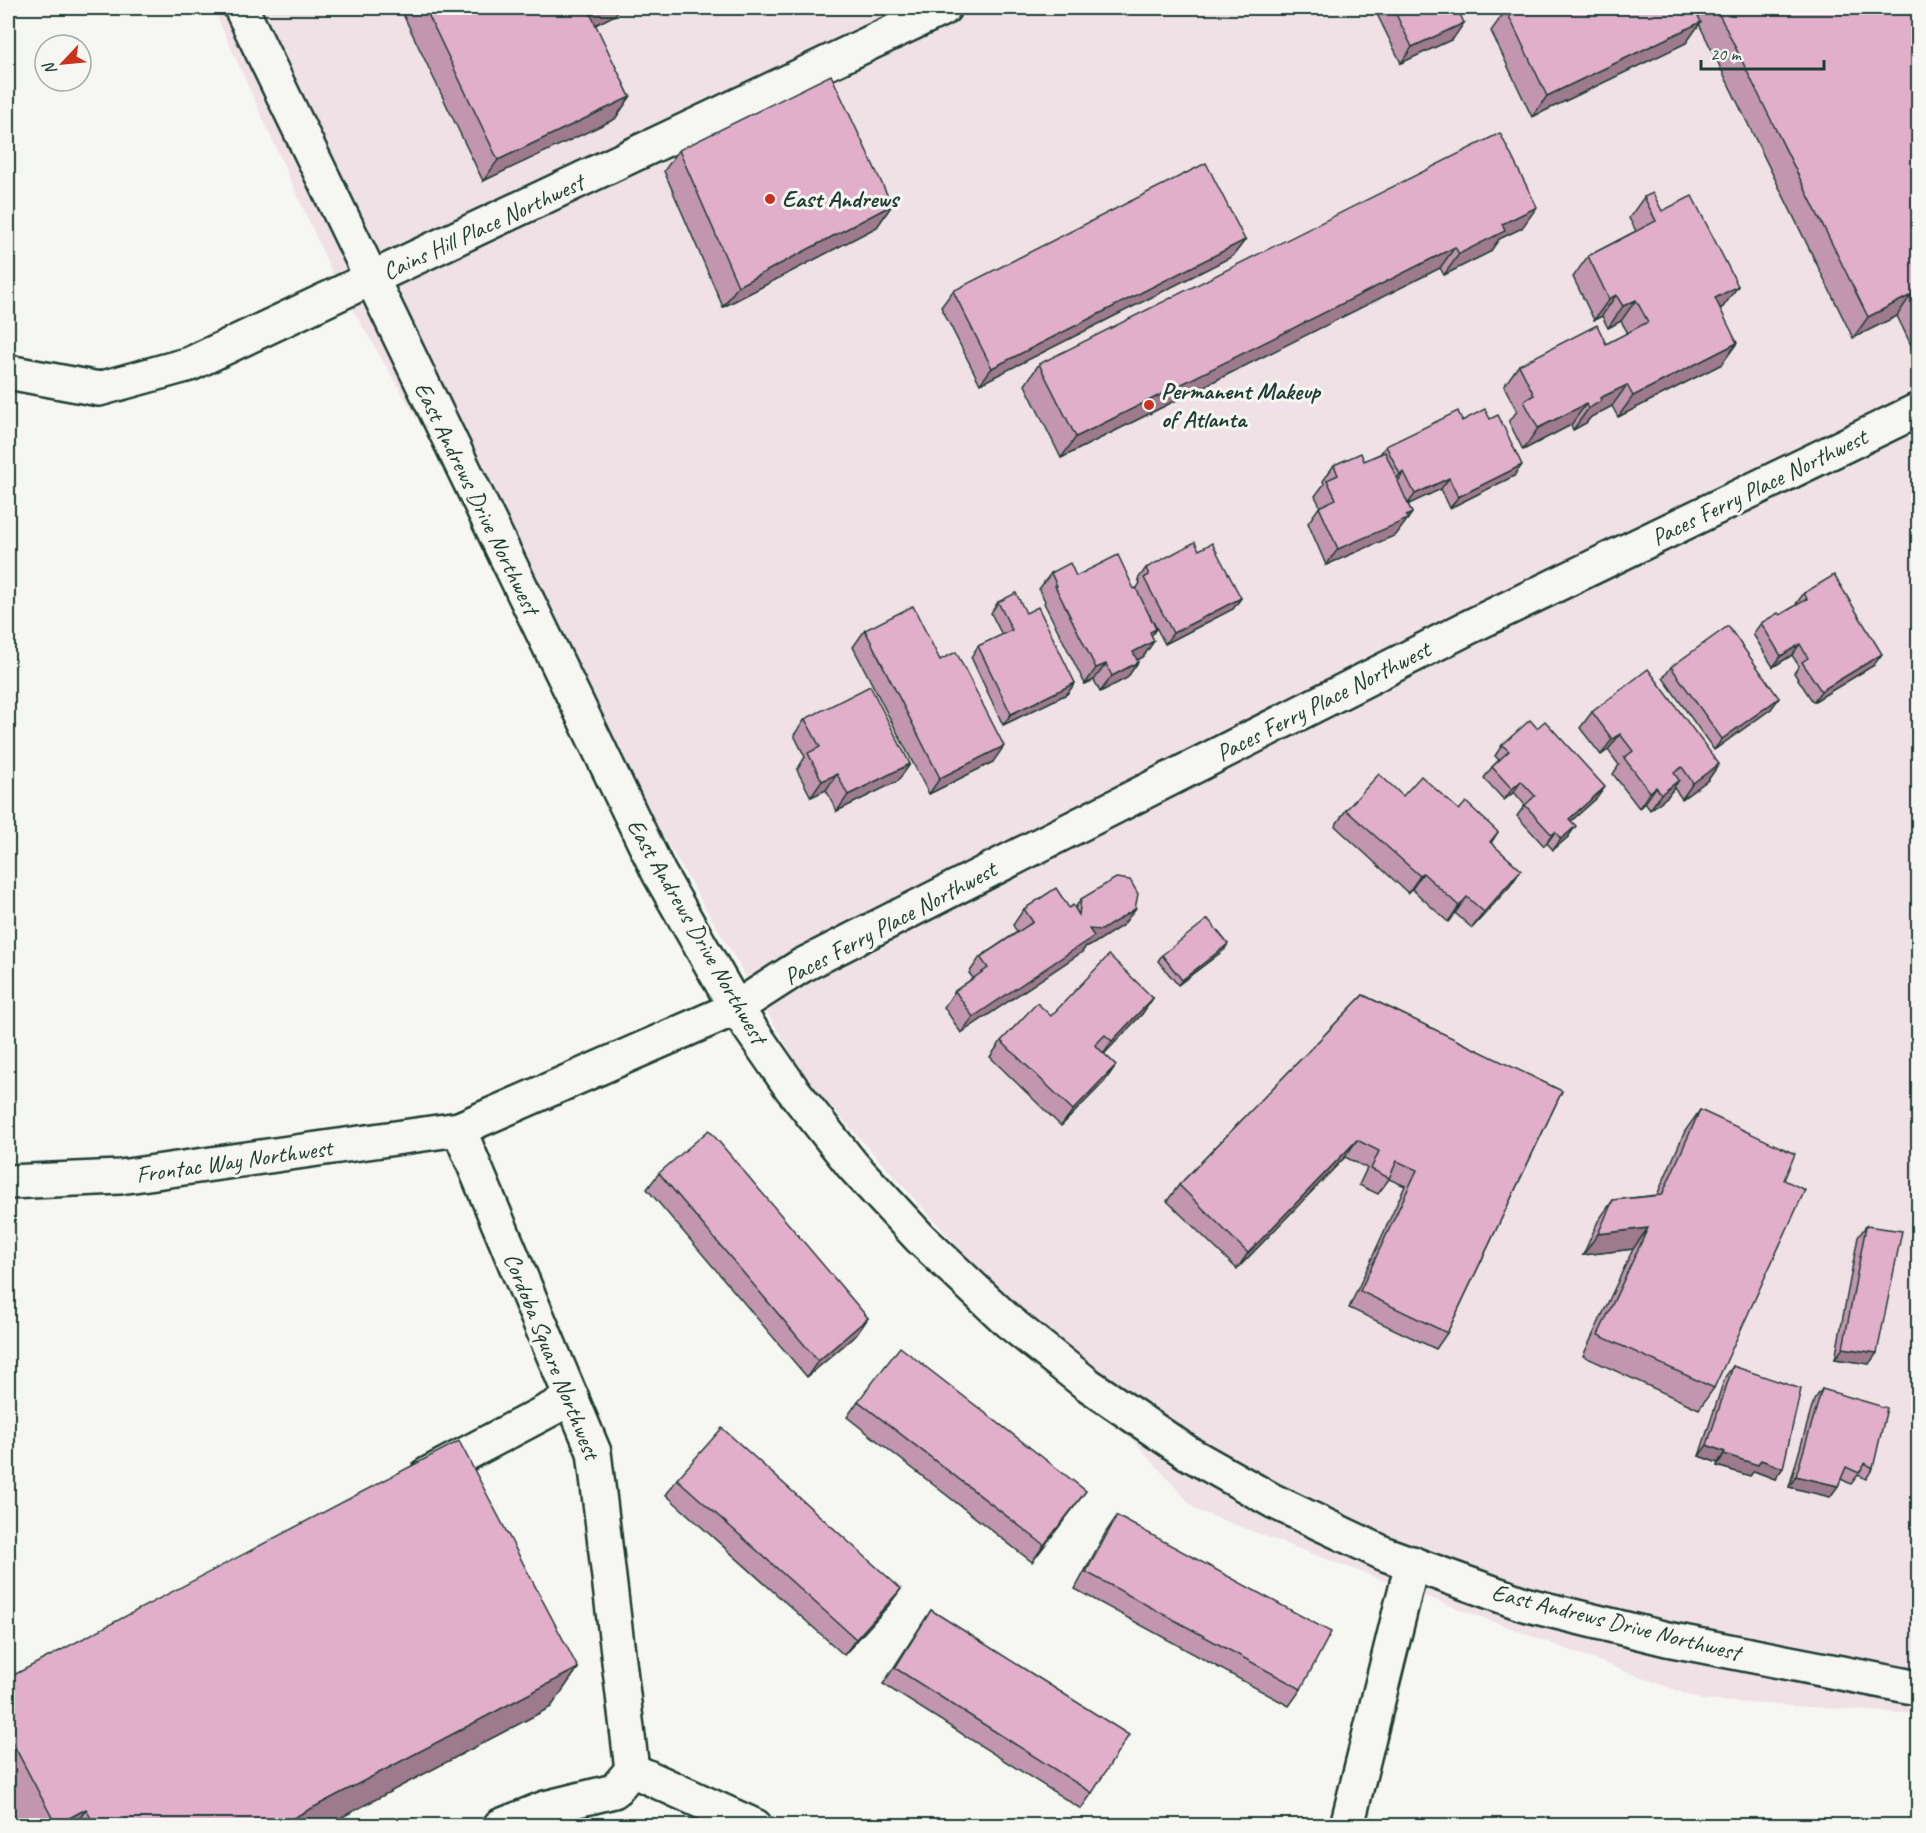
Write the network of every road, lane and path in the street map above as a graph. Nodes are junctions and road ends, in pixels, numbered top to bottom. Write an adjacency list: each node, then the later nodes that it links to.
1 (241, 8): 3 (street, East Andrews Drive Northwest)
2 (944, 8): 3 (street, Cains Hill Place Northwest)
3 (372, 280): 4 (street, Cains Hill Place Northwest); 6 (street, East Andrews Drive Northwest)
4 (8, 372)
5 (1918, 410): 6 (street, Paces Ferry Place Northwest)
6 (736, 1008): 7 (street, Paces Ferry Place Northwest); 11 (street, East Andrews Drive Northwest)
7 (459, 1129): 8 (street, Frontac Way Northwest); 9 (street, Cordoba Square Northwest)
8 (8, 1182)
9 (572, 1398): 10 (street); 13 (street, Cordoba Square Northwest)
10 (403, 1487)
11 (1412, 1563): 12 (street, East Andrews Drive Northwest); 16 (street)
12 (1918, 1688)
13 (632, 1770): 14 (street); 15 (street)
14 (500, 1826)
15 (755, 1826)
16 (1347, 1826)

